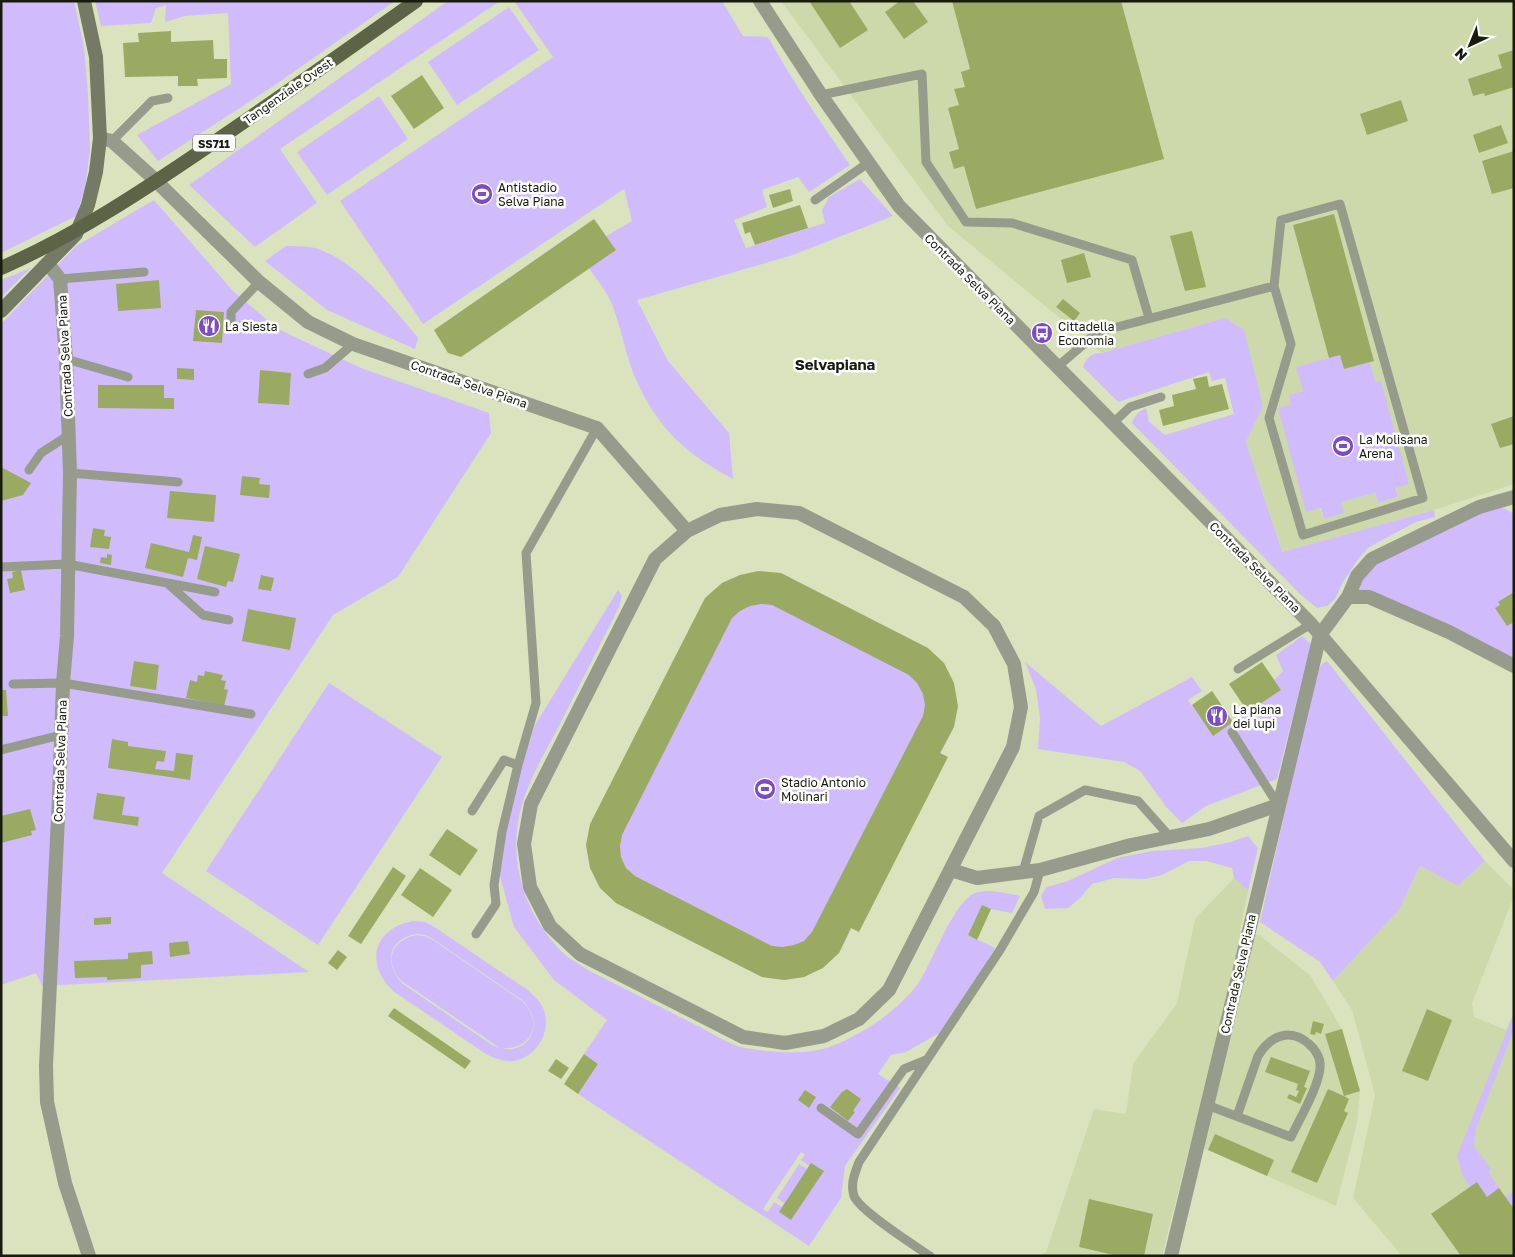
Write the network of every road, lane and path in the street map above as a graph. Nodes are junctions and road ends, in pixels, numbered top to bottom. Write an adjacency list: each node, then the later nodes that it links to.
1 (84, 1): 6 (main road)
2 (416, 1): 10 (main road, Tangenziale Ovest / SS711, bridge)
3 (760, 1): 4 (street, Contrada Selva Piana)
4 (821, 95): 7 (street, Contrada Selva Piana); 16 (lane)
5 (168, 98): 6 (lane)
6 (106, 140): 9 (main road); 13 (street, Contrada Selva Piana)
7 (868, 163): 8 (lane); 20 (street, Contrada Selva Piana)
8 (815, 200)
9 (48, 264): 12 (street, Contrada Selva Piana); 15 (main road)
10 (1, 268)
11 (144, 272): 12 (lane)
12 (60, 279): 19 (street, Contrada Selva Piana)
13 (259, 282): 17 (lane); 18 (street, Contrada Selva Piana)
14 (1274, 286): 14 (lane); 16 (lane)
15 (1, 311)
16 (1149, 318): 20 (lane)
17 (231, 321)
18 (353, 344): 21 (lane); 25 (street, Contrada Selva Piana)
19 (66, 359): 22 (lane); 26 (street, Contrada Selva Piana)
20 (1057, 366): 24 (street, Contrada Selva Piana)
21 (308, 374)
22 (128, 377)
23 (1161, 397): 24 (lane)
24 (1113, 423): 38 (street, Contrada Selva Piana)
25 (597, 428): 31 (street); 48 (lane)
26 (69, 435): 27 (lane); 28 (street, Contrada Selva Piana)
27 (30, 470)
28 (70, 473): 29 (lane); 32 (street, Contrada Selva Piana)
29 (178, 482)
30 (1514, 497): 36 (street)
31 (687, 532): 53 (street); 53 (street)
32 (68, 564): 33 (lane); 34 (lane); 42 (street, Contrada Selva Piana)
33 (1, 567)
34 (165, 582): 35 (lane); 37 (lane)
35 (215, 592)
36 (1348, 597): 39 (street); 40 (street)
37 (229, 620)
38 (1311, 624): 39 (street, Contrada Selva Piana); 41 (lane)
39 (1320, 635): 49 (street, Contrada Selva Piana); 52 (street, Contrada Selva Piana)
40 (1514, 666)
41 (1238, 669)
42 (63, 683): 43 (lane); 44 (lane); 46 (street, Contrada Selva Piana)
43 (13, 684)
44 (251, 714)
45 (1232, 732): 49 (lane)
46 (61, 735): 47 (lane); 61 (street, Contrada Selva Piana)
47 (1, 750)
48 (518, 765): 50 (lane); 56 (lane)
49 (1278, 805): 51 (street); 58 (street, Contrada Selva Piana)
50 (472, 810)
51 (1170, 837): 54 (street); 55 (lane)
52 (1514, 861)
53 (951, 870): 55 (street)
54 (1040, 870): 55 (street); 57 (lane)
55 (1023, 872)
56 (476, 934)
57 (926, 1060): 59 (lane); 62 (lane)
58 (1207, 1105): 60 (lane); 63 (street, Contrada Selva Piana)
59 (821, 1108)
60 (1237, 1116): 60 (lane)
61 (88, 1256)
62 (930, 1256)
63 (1171, 1256)

